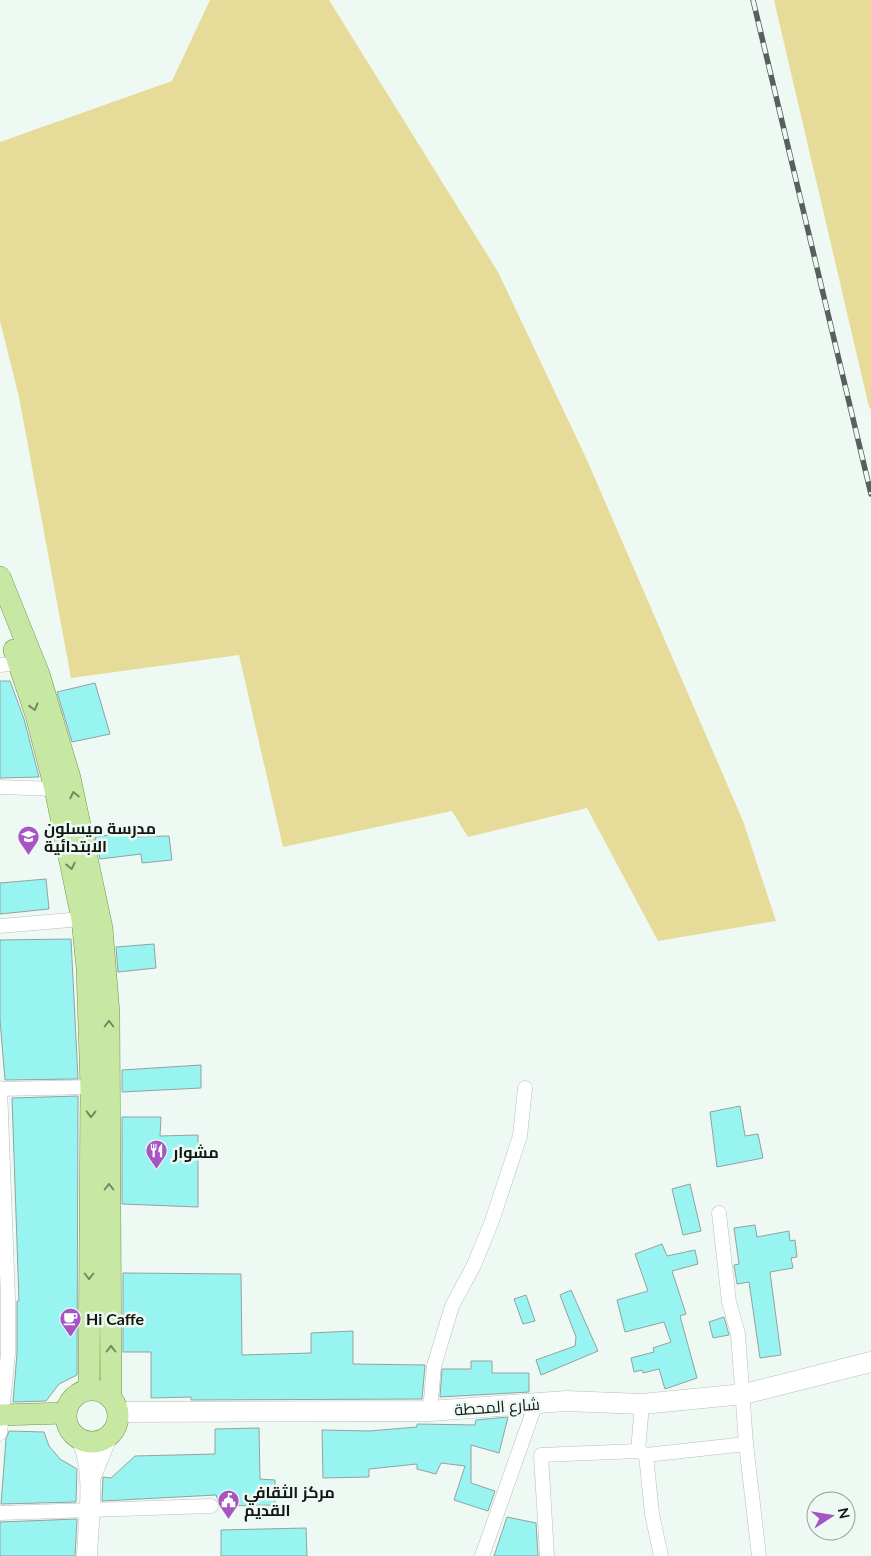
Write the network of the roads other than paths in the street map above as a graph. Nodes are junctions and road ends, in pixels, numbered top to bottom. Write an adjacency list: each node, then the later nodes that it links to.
1 (0, 577): 4 (main road)
2 (0, 612): 3 (main road)
3 (10, 664): 4 (street); 6 (main road, one-way to 6)
4 (39, 674): 19 (main road, one-way to 4)
5 (0, 787): 6 (street)
6 (55, 789): 7 (main road, one-way to 7)
7 (82, 918): 8 (street); 9 (main road)
8 (0, 926)
9 (91, 1087): 10 (street); 15 (main road, one-way to 15)
10 (0, 1088): 13 (street)
11 (524, 1088): 20 (street)
12 (719, 1212): 16 (street)
13 (4, 1298): 22 (street)
14 (871, 1362): 16 (main road, شارع المحطة)
15 (89, 1390): 19 (main road); 21 (main road)
16 (744, 1394): 18 (main road, شارع المحطة); 25 (street)
17 (536, 1403): 18 (main road, شارع المحطة); 20 (main road, شارع المحطة); 32 (street)
18 (642, 1404): 26 (street)
19 (114, 1405): 20 (main road, شارع المحطة); 23 (main road)
20 (430, 1411)
21 (66, 1413): 22 (main road); 24 (main road)
22 (0, 1421)
23 (107, 1437): 24 (main road); 27 (main road)
24 (81, 1439): 27 (main road)
25 (746, 1444): 26 (street); 35 (street)
26 (642, 1453): 33 (street); 34 (street)
27 (90, 1476): 29 (main road)
28 (211, 1506): 29 (street)
29 (88, 1510): 30 (street); 31 (main road)
30 (0, 1513)
31 (87, 1556)
32 (482, 1556)
33 (547, 1556)
34 (661, 1556)
35 (759, 1556)

